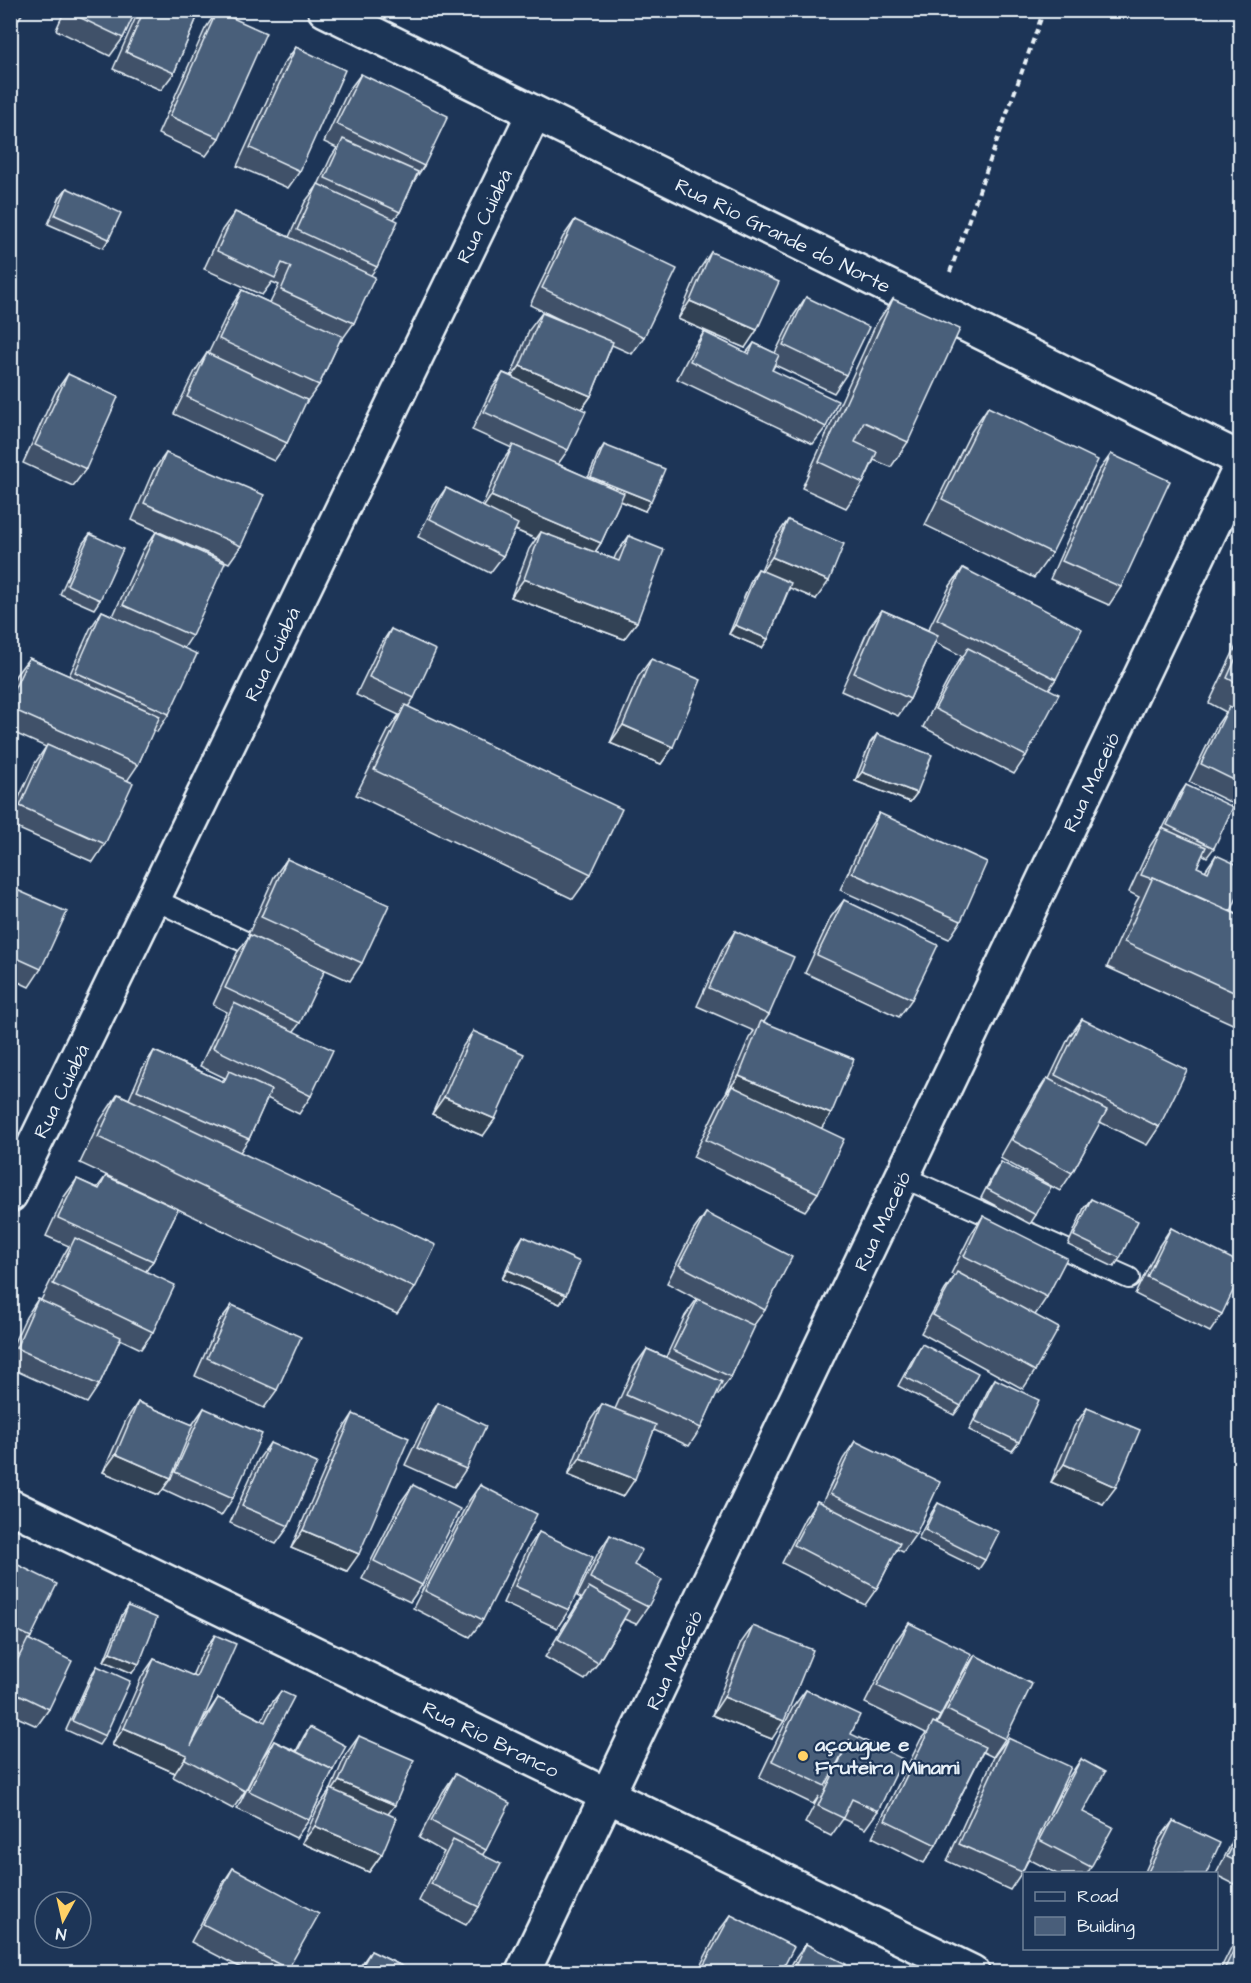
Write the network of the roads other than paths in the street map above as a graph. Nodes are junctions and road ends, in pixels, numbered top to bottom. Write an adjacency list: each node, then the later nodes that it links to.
1 (325, 10): 2 (street, Rua Rio Grande do Norte)
2 (534, 113): 3 (street, Rua Rio Grande do Norte); 5 (street, Rua Cuiabá)
3 (1240, 459)
4 (1240, 468): 7 (street, Rua Maceió)
5 (153, 899): 6 (lane); 8 (street, Rua Cuiabá)
6 (287, 960)
7 (903, 1177): 9 (lane); 11 (street, Rua Maceió)
8 (10, 1195)
9 (1129, 1278)
10 (10, 1506): 11 (street, Rua Rio Branco)
11 (609, 1796): 12 (street, Rua Maceió); 13 (street, Rua Rio Branco)
12 (523, 1972)
13 (972, 1972)

